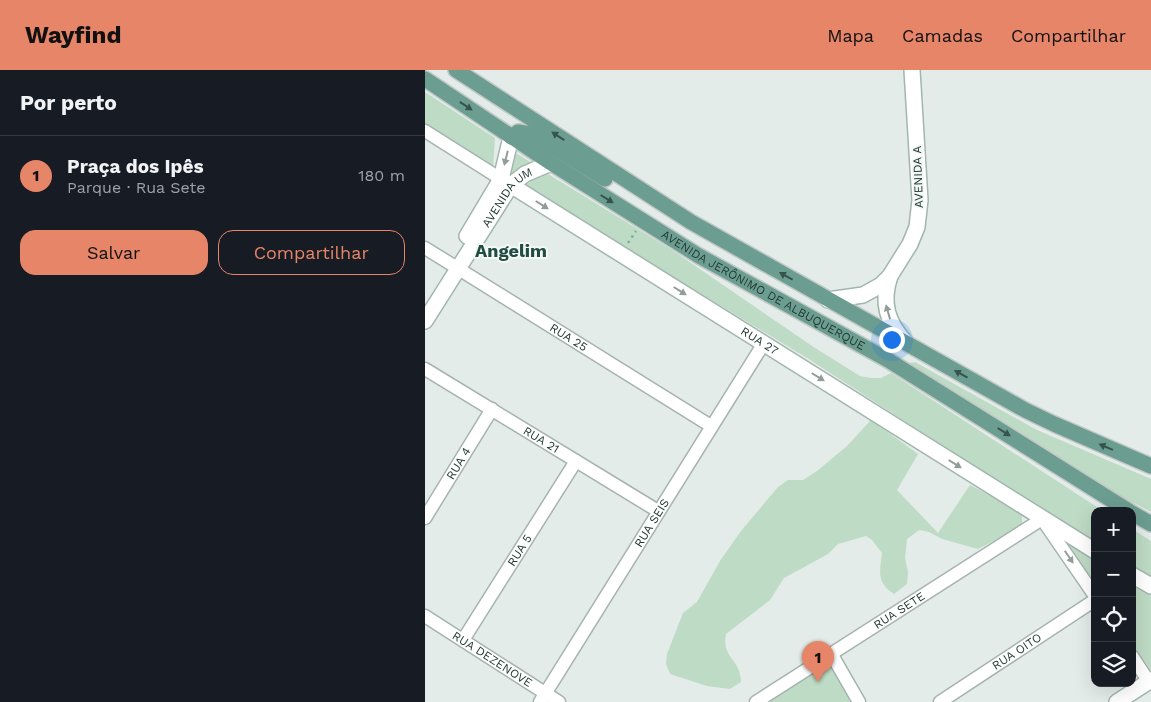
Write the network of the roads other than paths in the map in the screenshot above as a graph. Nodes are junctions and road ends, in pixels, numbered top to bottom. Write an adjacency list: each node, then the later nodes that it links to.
1 (456, 70): 8 (main road, AVENIDA JERÔNIMO DE ALBUQUERQUE, one-way to 1)
2 (912, 70): 11 (street, AVENIDA A)
3 (425, 79): 5 (main road, AVENIDA JERÔNIMO DE ALBUQUERQUE, one-way to 5)
4 (425, 131): 7 (street, RUA 27)
5 (511, 137): 6 (main road, AVENIDA JERÔNIMO DE ALBUQUERQUE); 7 (street, AVENIDA UM, one-way to 7); 8 (main road)
6 (551, 163): 7 (street, AVENIDA UM); 22 (main road, AVENIDA JERÔNIMO DE ALBUQUERQUE, one-way to 22)
7 (506, 182): 10 (street, AVENIDA UM); 15 (street, RUA 27, one-way to 15)
8 (691, 222): 12 (main road, AVENIDA JERÔNIMO DE ALBUQUERQUE, one-way to 8)
9 (425, 248): 10 (street, RUA 25)
10 (454, 266): 13 (street, AVENIDA UM); 14 (street, AVENIDA UM); 19 (street, RUA 25)
11 (890, 276): 12 (street, AVENIDA A); 16 (street, AVENIDA A, one-way to 11)
12 (828, 300): 16 (main road, AVENIDA JERÔNIMO DE ALBUQUERQUE)
13 (425, 303)
14 (425, 321)
15 (764, 343): 19 (street, RUA SEIS); 26 (street, RUA 27, one-way to 26)
16 (907, 345): 21 (main road, AVENIDA JERÔNIMO DE ALBUQUERQUE, one-way to 16)
17 (425, 369): 18 (street, RUA 21)
18 (492, 409): 20 (street, RUA 21); 25 (street, RUA 4)
19 (711, 426): 23 (street, RUA SEIS)
20 (576, 461): 23 (street, RUA 21); 34 (street, RUA 5)
21 (1151, 466)
22 (1123, 507)
23 (658, 511): 38 (street, RUA SEIS)
24 (1136, 515): 27 (main road, AVENIDA JERÔNIMO DE ALBUQUERQUE)
25 (425, 518)
26 (1042, 518): 28 (street, RUA 27); 31 (street, one-way to 31); 35 (street, RUA SETE)
27 (1151, 524)
28 (1091, 549)
29 (1136, 577): 30 (street)
30 (1151, 586)
31 (1094, 597)
32 (1091, 601): 42 (street, RUA OITO)
33 (425, 616): 34 (street, RUA DEZENOVE)
34 (463, 640): 38 (street, RUA DEZENOVE)
35 (832, 655): 40 (street, RUA SETE); 41 (street)
36 (1136, 662): 37 (street)
37 (1150, 681): 43 (street)
38 (542, 698): 39 (street, RUA DEZENOVE)
39 (559, 702)
40 (756, 702)
41 (859, 702)
42 (940, 702)
43 (1117, 702)

